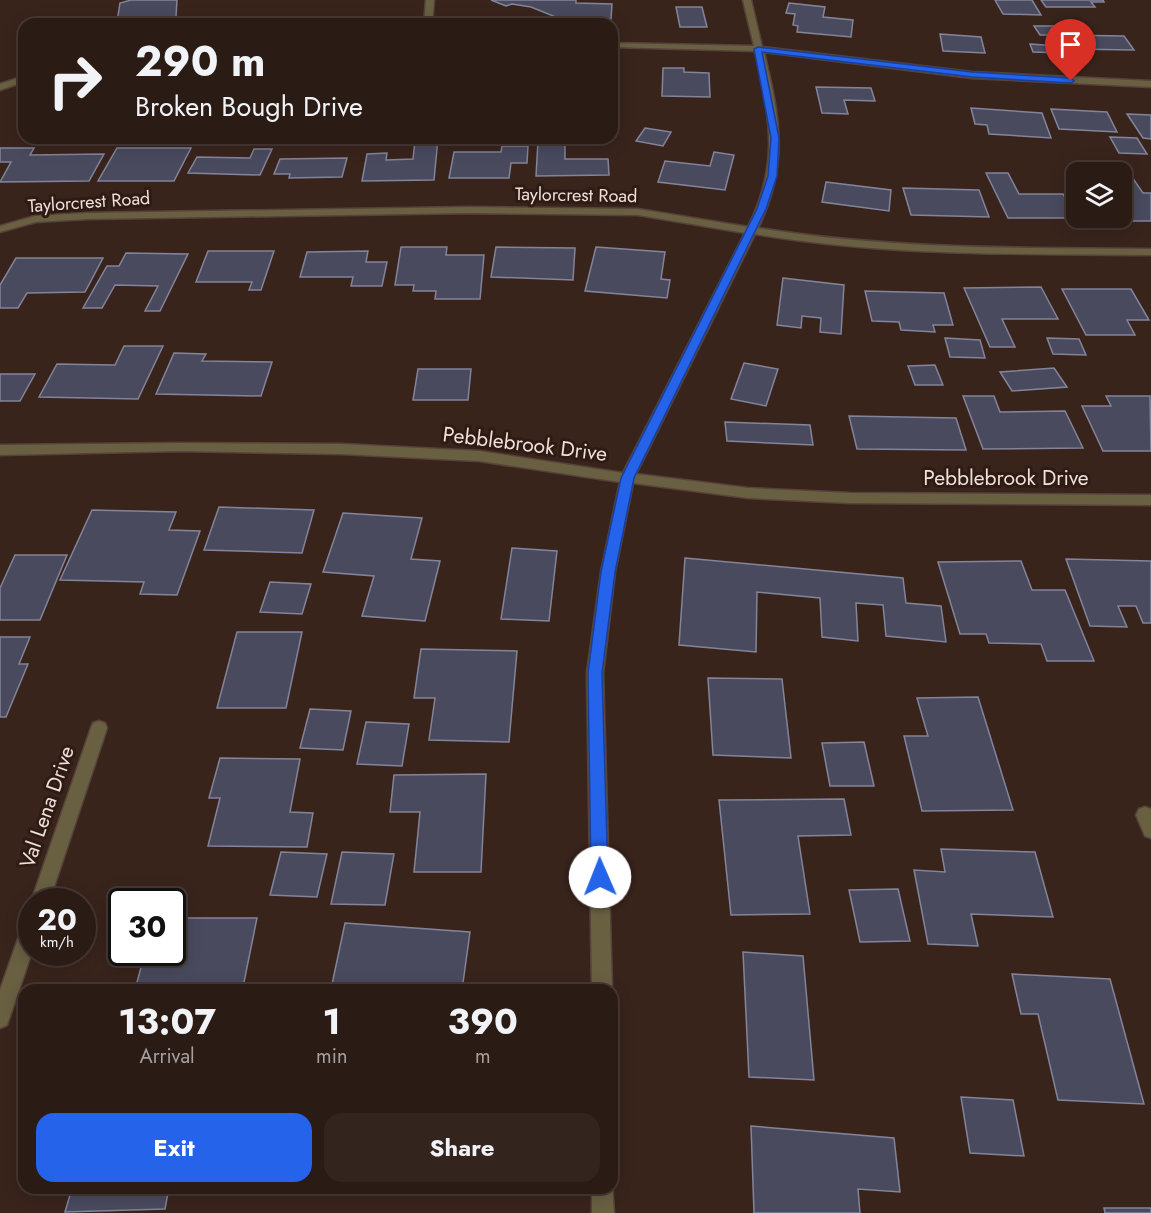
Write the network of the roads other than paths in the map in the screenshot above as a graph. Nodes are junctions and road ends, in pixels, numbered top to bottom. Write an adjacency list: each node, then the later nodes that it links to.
1 (430, 0): 3 (street)
2 (747, 0): 5 (street)
3 (429, 18)
4 (618, 45): 5 (street)
5 (758, 49): 7 (street); 10 (street)
6 (18, 82): 8 (street)
7 (1151, 84)
8 (0, 87)
9 (0, 229): 10 (street, Taylorcrest Road)
10 (750, 229): 11 (street, Taylorcrest Road); 13 (street)
11 (1151, 252)
12 (0, 450): 13 (street, Pebblebrook Drive)
13 (627, 478): 14 (street, Pebblebrook Drive); 18 (street)
14 (1151, 500)
15 (99, 728): 16 (street, Val Lena Drive)
16 (45, 888)
17 (18, 966): 19 (street)
18 (602, 984)
19 (0, 1018)
20 (603, 1194): 21 (street)
21 (603, 1213)

